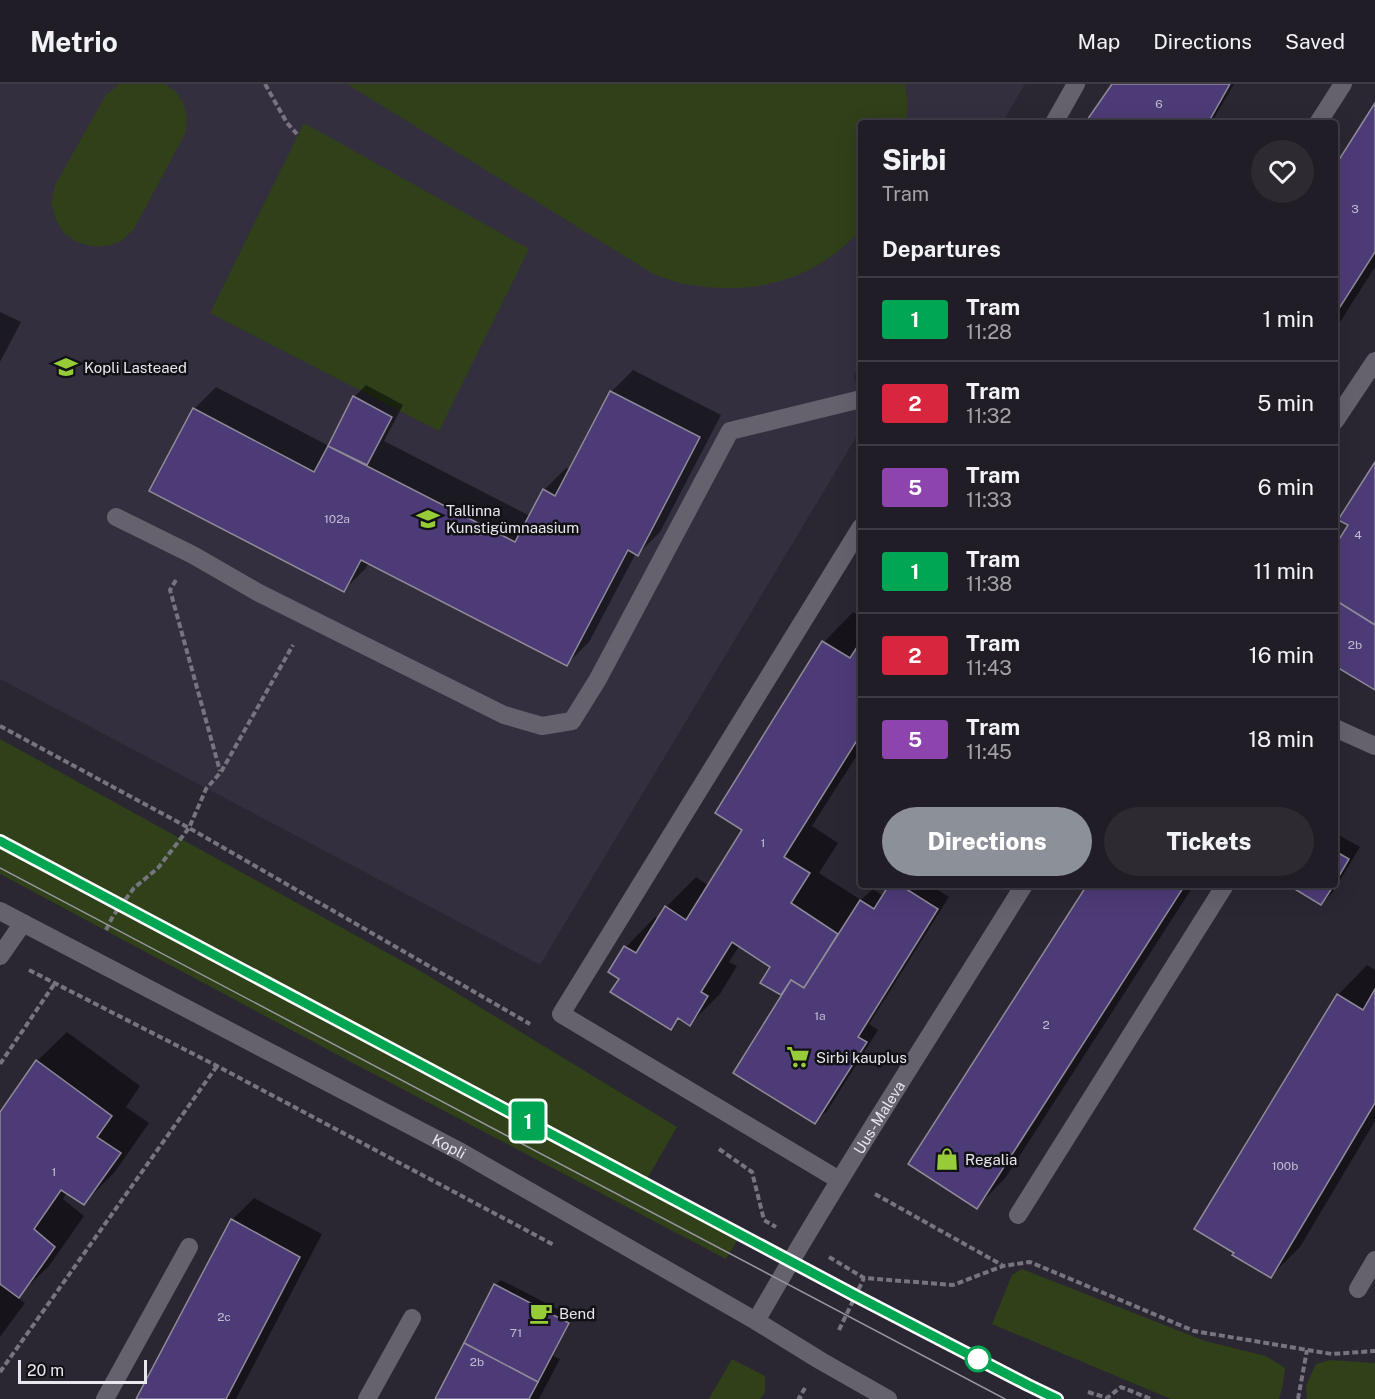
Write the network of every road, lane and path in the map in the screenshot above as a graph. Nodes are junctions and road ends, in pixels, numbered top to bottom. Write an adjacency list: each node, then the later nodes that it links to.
1 (265, 84): 6 (path)
2 (1076, 84): 4 (street)
3 (1343, 84): 5 (street)
4 (1056, 120)
5 (1320, 120)
6 (297, 134)
7 (1375, 361): 9 (street)
8 (858, 400): 13 (street)
9 (1338, 416)
10 (116, 517): 12 (street)
11 (858, 533): 31 (street)
12 (193, 555): 13 (street); 17 (path)
13 (310, 619): 17 (path)
14 (0, 726): 18 (path)
15 (1338, 729): 16 (street)
16 (1375, 746)
17 (221, 772): 18 (path)
18 (189, 828): 24 (path); 27 (path)
19 (1022, 888): 31 (street, Uus-Maleva)
20 (1224, 888): 33 (street)
21 (0, 911): 22 (street, Kopli)
22 (23, 923): 23 (street); 24 (street, Kopli)
23 (0, 956)
24 (90, 958): 43 (street, Kopli)
25 (25, 968): 26 (path)
26 (55, 983): 28 (path); 29 (path)
27 (539, 1030)
28 (0, 1064)
29 (217, 1066): 36 (path); 47 (path)
30 (715, 1146): 34 (path)
31 (839, 1180): 43 (street, Uus-Maleva)
32 (875, 1194): 39 (path)
33 (1018, 1215)
34 (780, 1229)
35 (189, 1247): 50 (street)
36 (558, 1248)
37 (820, 1252): 40 (path)
38 (1375, 1260): 41 (street)
39 (1003, 1266): 40 (path); 45 (path)
40 (864, 1278): 44 (path)
41 (1358, 1289)
42 (412, 1318): 51 (street)
43 (756, 1321): 53 (street, Kopli)
44 (839, 1330)
45 (1307, 1350): 46 (path); 56 (path)
46 (1375, 1351)
47 (0, 1372)
48 (804, 1389): 52 (path)
49 (1088, 1392): 54 (path)
50 (105, 1399)
51 (367, 1399)
52 (802, 1399)
53 (888, 1399)
54 (1107, 1399): 55 (path)
55 (1151, 1399)
56 (1298, 1399)

